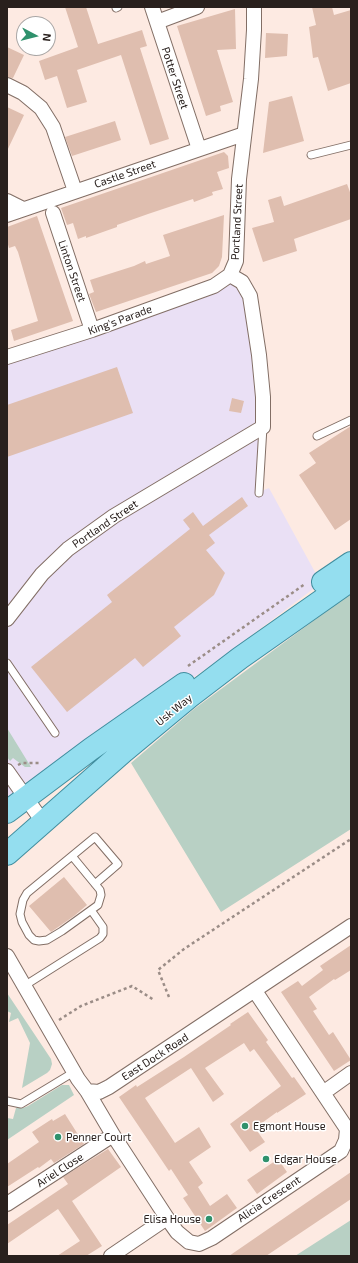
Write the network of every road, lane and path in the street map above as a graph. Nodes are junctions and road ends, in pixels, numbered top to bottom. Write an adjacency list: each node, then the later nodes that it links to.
1 (152, 7): 4 (street, Potter Street)
2 (197, 7): 4 (street)
3 (254, 7): 6 (street, Portland Street)
4 (157, 22): 8 (street, Potter Street)
5 (7, 85): 10 (street)
6 (244, 134): 8 (street, Castle Street); 15 (street, Portland Street)
7 (351, 145): 9 (lane)
8 (199, 149): 10 (street, Castle Street)
9 (311, 155)
10 (75, 191): 12 (street, Castle Street)
11 (7, 201): 12 (street)
12 (23, 209): 14 (street, Castle Street)
13 (52, 213): 16 (street, Linton Street)
14 (7, 214)
15 (230, 275): 16 (street, King's Parade); 19 (street, Portland Street)
16 (92, 330): 17 (street, King's Parade)
17 (7, 357)
18 (351, 420): 20 (lane)
19 (263, 427): 21 (lane, Portland Street); 24 (street, Portland Street)
20 (317, 436)
21 (258, 493)
22 (351, 563): 28 (main road, Usk Way)
23 (351, 580): 30 (main road, Usk Way)
24 (7, 618)
25 (7, 663): 26 (lane)
26 (55, 733)
27 (7, 771): 28 (street)
28 (26, 798): 29 (main road, Usk Way); 30 (street)
29 (7, 812)
30 (43, 822): 32 (main road, Usk Way)
31 (351, 839): 40 (path)
32 (7, 854)
33 (72, 856): 34 (lane); 34 (lane); 35 (lane)
34 (95, 884): 35 (lane)
35 (91, 910): 38 (lane)
36 (351, 926): 39 (street, East Dock Road)
37 (7, 956): 38 (street)
38 (24, 986): 42 (street)
39 (255, 991): 45 (street, East Dock Road); 46 (street, Alicia Crescent)
40 (169, 997)
41 (154, 1000): 42 (path)
42 (48, 1026): 43 (street)
43 (74, 1072): 45 (street); 47 (lane)
44 (351, 1074): 46 (street)
45 (88, 1091): 48 (street, Alicia Crescent)
46 (323, 1093): 50 (street, Alicia Crescent)
47 (7, 1101)
48 (113, 1135): 49 (street, Ariel Close); 50 (street, Alicia Crescent)
49 (7, 1204)
50 (167, 1218): 51 (street)
51 (111, 1256)

